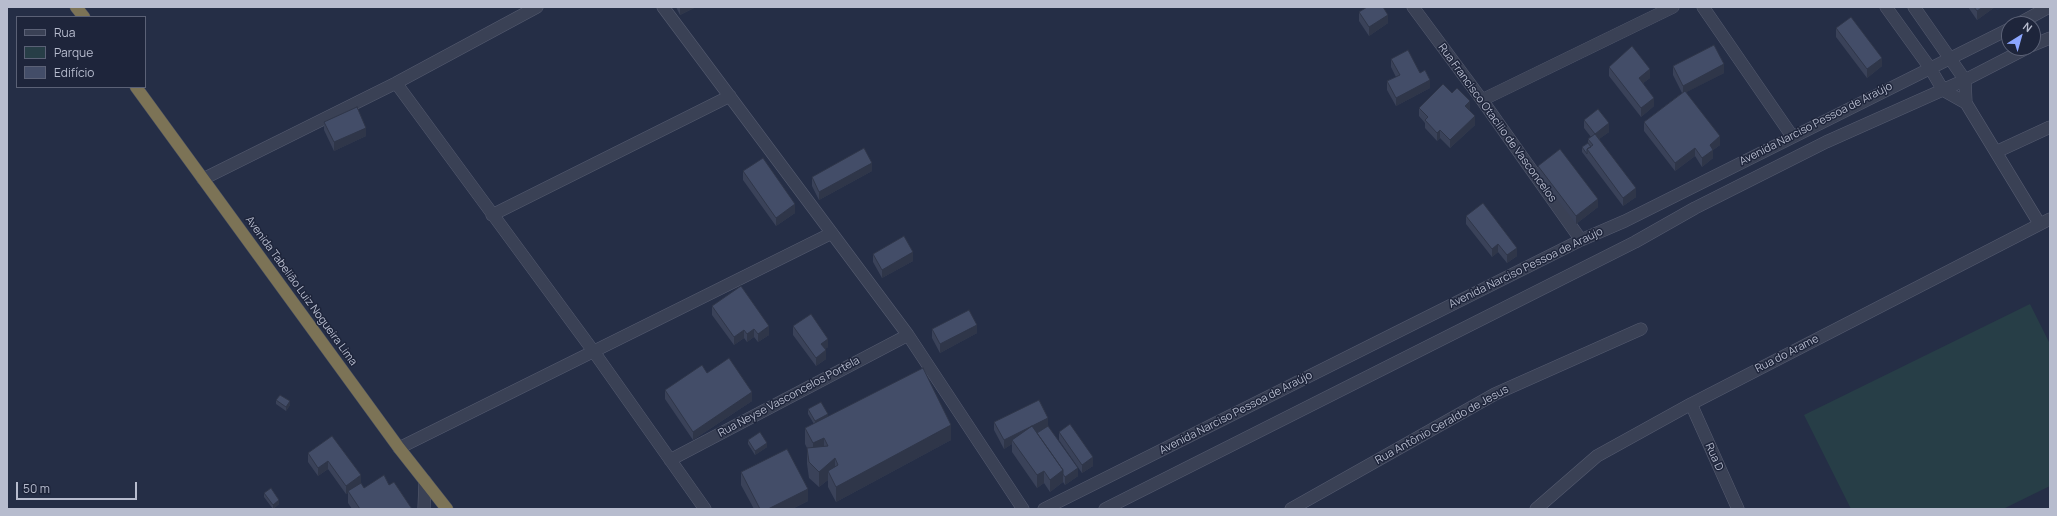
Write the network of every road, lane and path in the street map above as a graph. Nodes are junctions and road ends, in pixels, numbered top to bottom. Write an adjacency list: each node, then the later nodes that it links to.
1 (76, 7): 10 (highway)
2 (536, 7): 17 (street)
3 (662, 7): 20 (street)
4 (1413, 7): 21 (street, Rua Francisco Otacilio de Vasconcelos)
5 (1673, 7): 21 (street)
6 (1703, 7): 24 (street)
7 (1886, 7): 15 (street)
8 (1914, 7): 14 (street)
9 (2049, 7): 11 (street)
10 (83, 16)
11 (2033, 16)
12 (2001, 33): 14 (street, Avenida Narciso Pessoa de Araújo)
13 (2012, 56): 16 (street, Avenida Narciso Pessoa de Araújo)
14 (1950, 58): 15 (street, Avenida Narciso Pessoa de Araújo); 16 (street)
15 (1930, 68): 19 (street); 24 (street, Avenida Narciso Pessoa de Araújo)
16 (1965, 80): 19 (street, Avenida Narciso Pessoa de Araújo); 22 (street)
17 (396, 84): 26 (street); 27 (street)
18 (137, 88): 26 (highway, Avenida Tabelião Luiz Nogueira Lima)
19 (1943, 90): 22 (street); 43 (street, Avenida Narciso Pessoa de Araújo)
20 (730, 96): 27 (street); 29 (street)
21 (1482, 100): 30 (street, Rua Francisco Otacilio de Vasconcelos)
22 (1966, 103): 25 (street)
23 (2050, 127): 25 (street)
24 (1792, 136): 30 (street, Avenida Narciso Pessoa de Araújo)
25 (1996, 152): 28 (street)
26 (203, 179): 35 (highway, Avenida Tabelião Luiz Nogueira Lima)
27 (492, 215): 33 (street)
28 (2045, 221): 34 (street, Rua do Arame)
29 (832, 233): 32 (street); 33 (street)
30 (1581, 240): 42 (street, Avenida Narciso Pessoa de Araújo)
31 (1641, 329): 44 (street, Rua Antônio Geraldo de Jesus)
32 (908, 335): 36 (street, Rua Neyse Vasconcelos Portela); 41 (street)
33 (594, 352): 35 (street); 36 (street)
34 (1691, 404): 45 (street, Rua do Arame); 46 (street, Rua D)
35 (399, 448): 37 (highway, Avenida Tabelião Luiz Nogueira Lima)
36 (670, 460): 40 (street)
37 (425, 481): 38 (street); 39 (highway, Avenida Tabelião Luiz Nogueira Lima)
38 (424, 509)
39 (448, 509)
40 (705, 509)
41 (1023, 509)
42 (1044, 509)
43 (1105, 509)
44 (1291, 509)
45 (1536, 509)
46 (1738, 509)

